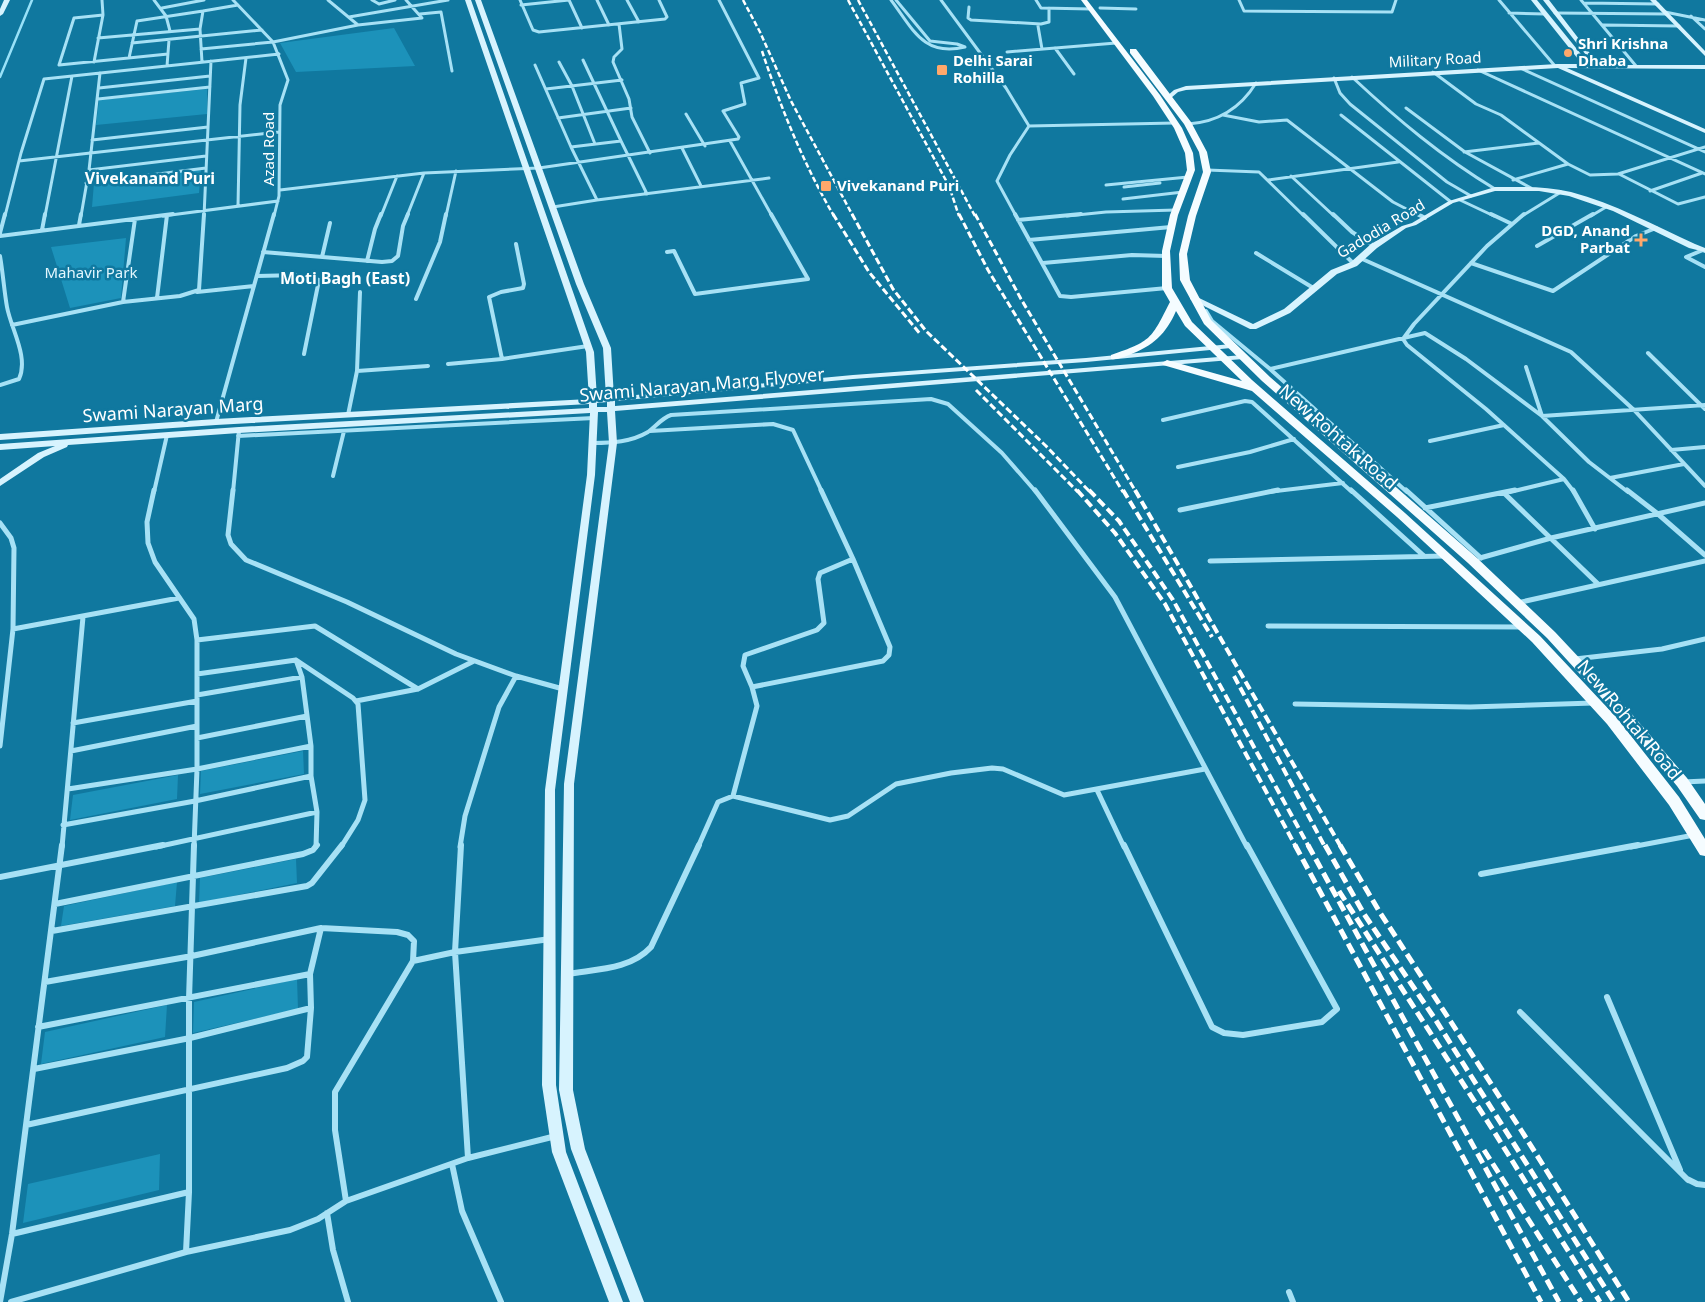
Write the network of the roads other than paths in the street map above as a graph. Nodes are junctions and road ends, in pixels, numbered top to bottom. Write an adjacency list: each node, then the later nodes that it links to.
1 (7, 0): 47 (street)
2 (102, 0): 50 (street)
3 (154, 0): 37 (street)
4 (204, 0): 37 (street)
5 (234, 0): 33 (street, Azad Road)
6 (328, 0): 53 (street)
7 (372, 0): 8 (street)
8 (395, 0)
9 (406, 0): 35 (street)
10 (448, 0): 35 (street)
11 (468, 0): 155 (street)
12 (478, 0): 153 (street)
13 (520, 0): 34 (street)
14 (569, 0): 34 (street); 62 (street)
15 (597, 0): 58 (street)
16 (627, 0): 55 (street)
17 (659, 0): 55 (street)
18 (719, 0): 132 (street)
19 (891, 0): 20 (street)
20 (896, 0)
21 (941, 0): 124 (street)
22 (1036, 0): 38 (street)
23 (1084, 0): 40 (main road, New Rohtak Road)
24 (1094, 0): 39 (main road)
25 (1239, 0): 26 (street)
26 (1396, 0)
27 (1499, 0): 43 (street)
28 (1534, 0): 49 (street)
29 (1546, 0): 44 (street)
30 (1581, 0): 32 (street)
31 (1656, 2): 32 (street); 46 (street)
32 (1584, 3): 45 (street)
33 (238, 5): 42 (street); 65 (street, Azad Road)
34 (521, 5): 62 (street)
35 (412, 6): 48 (street); 53 (street)
36 (969, 6): 38 (street)
37 (162, 8): 51 (street)
38 (1048, 8): 40 (street)
39 (1100, 8): 41 (street); 112 (main road)
40 (1091, 9): 73 (main road, New Rohtak Road)
41 (1136, 9)
42 (203, 11): 51 (street); 63 (street)
43 (1509, 13): 49 (street); 92 (street)
44 (1556, 13): 45 (street); 90 (street)
45 (1593, 13): 46 (street); 59 (street)
46 (1666, 13): 52 (street); 61 (street)
47 (0, 14)
48 (420, 14): 57 (street); 97 (street)
49 (1545, 14): 89 (street)
50 (103, 15): 69 (street); 85 (street)
51 (166, 16): 66 (street); 67 (street)
52 (1691, 16): 54 (street); 64 (street)
53 (349, 17): 57 (street)
54 (1705, 20)
55 (640, 22): 56 (street)
56 (619, 24): 58 (street); 105 (street)
57 (358, 25): 71 (street)
58 (609, 25): 62 (street)
59 (1603, 25): 61 (street); 93 (street)
60 (1038, 26): 76 (street)
61 (1679, 26): 80 (street)
62 (582, 28)
63 (200, 29): 66 (street); 68 (street)
64 (1705, 29)
65 (262, 30): 68 (street); 71 (street, Azad Road)
66 (170, 32): 67 (street)
67 (134, 35): 69 (street); 72 (street)
68 (201, 37): 70 (street); 75 (street)
69 (98, 38): 85 (street)
70 (170, 40): 72 (street); 78 (street)
71 (273, 42): 75 (street); 79 (street, Azad Road)
72 (132, 43): 81 (street)
73 (1116, 43): 74 (street); 122 (main road, New Rohtak Road)
74 (1055, 48): 76 (street); 100 (street)
75 (201, 49): 86 (street)
76 (1042, 49): 77 (street)
77 (1007, 52)
78 (168, 54): 81 (street); 91 (street)
79 (278, 54): 82 (street); 127 (street, Azad Road)
80 (1705, 54)
81 (129, 58): 85 (street)
82 (246, 58): 84 (street); 128 (street)
83 (583, 60): 107 (street)
84 (211, 61): 86 (street); 102 (street)
85 (94, 62)
86 (202, 62): 91 (street)
87 (558, 62): 108 (street)
88 (535, 65): 111 (street)
89 (1586, 65): 90 (street, Military Road); 92 (street, Military Road)
90 (1596, 65): 93 (street, Military Road)
91 (167, 66): 99 (street)
92 (1556, 66): 95 (street, Military Road); 126 (street)
93 (1636, 66): 94 (street, Military Road)
94 (1705, 67)
95 (1520, 68): 96 (street, Military Road); 139 (street)
96 (1478, 70): 98 (street, Military Road); 147 (street)
97 (452, 71)
98 (1433, 72): 103 (street, Military Road); 133 (street)
99 (100, 73): 101 (street); 109 (street)
100 (1074, 74)
101 (72, 76): 146 (street); 148 (street)
102 (210, 76): 109 (street); 110 (street)
103 (1352, 77): 104 (street, Military Road); 174 (street)
104 (1334, 78): 106 (street, Military Road); 180 (street)
105 (622, 80): 107 (street); 114 (street)
106 (1256, 83): 112 (street, Military Road); 119 (street)
107 (593, 84): 108 (street); 116 (street)
108 (572, 86): 111 (street); 118 (street)
109 (99, 88): 113 (street)
110 (210, 88): 113 (street); 125 (street)
111 (546, 89): 121 (street)
112 (1169, 97): 123 (main road)
113 (98, 100): 129 (street)
114 (630, 108): 116 (street); 143 (street)
115 (1406, 108): 140 (street)
116 (607, 111): 118 (street); 131 (street)
117 (686, 114): 135 (street)
118 (583, 115): 121 (street); 134 (street)
119 (1223, 115): 123 (street); 154 (street)
120 (1341, 115): 149 (street)
121 (558, 118): 137 (street)
122 (1175, 124): 124 (street); 165 (main road, New Rohtak Road)
123 (1188, 124): 157 (main road)
124 (1029, 126): 195 (street)
125 (208, 127): 129 (street); 130 (street)
126 (1705, 131)
127 (280, 132): 128 (street); 175 (street, Azad Road)
128 (241, 136): 130 (street); 187 (street)
129 (92, 140): 142 (street)
130 (208, 140): 142 (street); 144 (street)
131 (622, 141): 134 (street); 145 (street)
132 (730, 142): 135 (street); 166 (street)
133 (1539, 143): 140 (street); 151 (street)
134 (595, 144): 137 (street)
135 (704, 146): 138 (street)
136 (1705, 146): 139 (street)
137 (571, 147): 150 (street)
138 (682, 148): 143 (street); 171 (street)
139 (1697, 148): 141 (street); 147 (street)
140 (1464, 152): 168 (street)
141 (1705, 152)
142 (90, 153): 146 (street); 156 (street)
143 (650, 153): 145 (street)
144 (206, 156): 152 (street); 156 (street)
145 (629, 156): 150 (street); 179 (street)
146 (55, 157): 148 (street); 201 (street)
147 (1669, 158): 160 (street); 161 (street)
148 (19, 161): 202 (street)
149 (1398, 162): 154 (street); 186 (street)
150 (578, 163): 153 (street); 183 (street)
151 (1568, 164): 161 (street); 168 (street)
152 (206, 168): 169 (street); 191 (street)
153 (539, 168): 155 (street); 189 (street)
154 (1349, 168): 163 (street); 193 (street)
155 (526, 169): 158 (street); 234 (street)
156 (89, 170): 169 (street)
157 (1207, 170): 167 (street); 229 (main road, New Rohtak Road)
158 (456, 172): 159 (street); 228 (street)
159 (424, 173): 162 (street); 215 (street)
160 (1704, 173): 176 (street)
161 (1618, 174): 176 (street)
162 (397, 176): 175 (street); 215 (street)
163 (1291, 176): 167 (street); 205 (street)
164 (769, 178): 166 (street)
165 (1188, 178): 170 (street); 172 (street); 177 (main road, New Rohtak Road)
166 (752, 180): 171 (street); 209 (street)
167 (1268, 180): 218 (street)
168 (1513, 180): 173 (street)
169 (86, 183): 198 (street)
170 (1106, 185)
171 (701, 186): 179 (street)
172 (1124, 187)
173 (1531, 188): 174 (street, Gadodia Road); 178 (street, Gadodia Road)
174 (1495, 189): 180 (street, Gadodia Road)
175 (280, 190): 185 (street, Azad Road)
176 (1650, 191): 181 (street)
177 (1183, 192): 182 (street); 190 (main road, New Rohtak Road)
178 (1561, 192): 188 (street, Gadodia Road); 197 (street)
179 (647, 194): 183 (street)
180 (1471, 196): 184 (street, Gadodia Road)
181 (1705, 197)
182 (1123, 199)
183 (596, 200): 189 (street)
184 (1460, 200): 186 (street, Gadodia Road); 197 (street)
185 (278, 201): 187 (street); 208 (street, Azad Road)
186 (1451, 202): 193 (street, Gadodia Road)
187 (238, 206): 191 (street)
188 (1606, 206): 200 (street, Gadodia Road); 206 (street)
189 (553, 207): 269 (street)
190 (1176, 210): 195 (street); 199 (main road, New Rohtak Road)
191 (204, 211): 192 (street); 224 (street)
192 (167, 215): 194 (street); 227 (street)
193 (1425, 218): 205 (street, Gadodia Road)
194 (135, 219): 198 (street); 230 (street)
195 (1018, 220): 203 (street)
196 (330, 223): 213 (street)
197 (1512, 224): 217 (street)
198 (79, 225): 201 (street)
199 (1171, 227): 203 (street); 212 (main road, New Rohtak Road)
200 (1656, 228): 207 (street, Gadodia Road); 217 (street)
201 (42, 230): 202 (street)
202 (0, 234)
203 (1029, 240): 216 (street)
204 (516, 244): 242 (street)
205 (1374, 246): 214 (street, Gadodia Road)
206 (1537, 246)
207 (1704, 250): 219 (street)
208 (263, 252): 213 (street); 220 (street, Azad Road)
209 (667, 252)
210 (1256, 253): 223 (street)
211 (0, 256): 232 (street)
212 (1166, 256): 216 (street); 222 (main road, New Rohtak Road)
213 (322, 257): 215 (street)
214 (1360, 258): 218 (street, Gadodia Road); 226 (street)
215 (367, 261)
216 (1043, 263): 222 (street)
217 (1471, 263): 226 (street)
218 (1354, 264): 223 (street, Gadodia Road)
219 (1705, 268)
220 (257, 276): 221 (street, Azad Road); 238 (street)
221 (254, 286): 224 (street); 257 (street, Azad Road)
222 (1166, 288): 231 (main road, New Rohtak Road)
223 (1316, 289): 229 (street, Gadodia Road)
224 (196, 292): 227 (street)
225 (360, 292): 248 (street)
226 (1441, 295): 233 (street); 252 (street)
227 (157, 298): 230 (street)
228 (416, 298)
229 (1197, 301): 235 (main road, New Rohtak Road); 247 (street)
230 (123, 302): 232 (street)
231 (1174, 303): 236 (main road, New Rohtak Road); 239 (main road)
232 (12, 325): 249 (street)
233 (1403, 339): 247 (street); 254 (street); 258 (street)
234 (588, 346): 242 (street); 255 (street)
235 (1232, 346): 236 (street); 240 (main road, New Rohtak Road)
236 (1213, 348): 239 (street); 241 (main road, New Rohtak Road)
237 (1648, 353): 251 (street)
238 (304, 354)
239 (1114, 357): 253 (street, Swami Narayan Marg Flyover)
240 (1243, 357): 241 (street); 294 (main road, New Rohtak Road)
241 (1224, 358): 243 (street); 250 (main road, New Rohtak Road)
242 (502, 359): 244 (street)
243 (1167, 363): 250 (main road); 262 (street, Swami Narayan Marg Flyover)
244 (448, 364)
245 (428, 366): 248 (street)
246 (1526, 367): 254 (street)
247 (1270, 369): 284 (street)
248 (357, 371): 253 (street)
249 (0, 385)
250 (1257, 389): 292 (main road, New Rohtak Road)
251 (1704, 406): 252 (street)
252 (1634, 410): 254 (street); 273 (street)
253 (348, 415): 257 (street, Swami Narayan Marg)
254 (1542, 416): 277 (street)
255 (594, 418): 260 (street); 270 (street)
256 (1163, 420): 266 (street)
257 (216, 422): 263 (street, Swami Narayan Marg)
258 (1504, 426): 267 (street); 278 (street)
259 (0, 429): 263 (street)
260 (344, 431): 262 (street); 276 (street)
261 (650, 431): 269 (street); 293 (street); 328 (street)
262 (238, 433): 264 (street, Swami Narayan Marg); 309 (street)
263 (44, 434): 265 (street, Swami Narayan Marg)
264 (167, 435): 268 (street, Swami Narayan Marg); 299 (street)
265 (0, 437)
266 (1294, 439): 275 (street); 280 (street)
267 (1430, 441)
268 (72, 442): 271 (street, Swami Narayan Marg); 279 (street)
269 (613, 442): 270 (street); 355 (street)
270 (593, 444): 315 (street)
271 (0, 447)
272 (1705, 447): 273 (street)
273 (1671, 450): 274 (street)
274 (1684, 464): 277 (street); 281 (street)
275 (1178, 468)
276 (333, 476)
277 (1610, 478): 286 (street)
278 (1564, 479): 282 (street); 288 (street)
279 (0, 483)
280 (1343, 483): 285 (street); 291 (street)
281 (1705, 486)
282 (1504, 494): 284 (street); 289 (street)
283 (1705, 503): 286 (street)
284 (1425, 508): 294 (street)
285 (1180, 510)
286 (1658, 514): 288 (street); 290 (street)
287 (0, 523): 304 (street)
288 (1594, 529): 289 (street)
289 (1551, 538): 294 (street); 298 (street)
290 (1705, 555)
291 (1424, 556): 292 (street); 295 (street)
292 (1446, 556): 297 (main road, New Rohtak Road)
293 (853, 559): 313 (street); 313 (street)
294 (1477, 559): 297 (street); 300 (main road, New Rohtak Road)
295 (1210, 561)
296 (1705, 561): 298 (street)
297 (1455, 565): 303 (main road, New Rohtak Road)
298 (1598, 584): 300 (street)
299 (179, 598): 301 (street); 306 (street)
300 (1516, 603): 308 (main road, New Rohtak Road)
301 (83, 617): 304 (street); 321 (street)
302 (1268, 626): 303 (street)
303 (1523, 627): 318 (main road, New Rohtak Road)
304 (14, 630): 324 (street)
305 (1705, 639): 308 (street)
306 (197, 640): 310 (street); 314 (street)
307 (296, 660): 310 (street); 312 (street); 317 (street)
308 (1574, 660): 331 (main road, New Rohtak Road)
309 (474, 661): 311 (street); 314 (street)
310 (198, 674): 316 (street)
311 (516, 676): 315 (street); 351 (street)
312 (302, 677): 316 (street); 320 (street)
313 (752, 687): 334 (street)
314 (418, 689): 317 (street)
315 (563, 689): 350 (street)
316 (197, 698): 321 (street); 322 (street)
317 (356, 701): 347 (street)
318 (1594, 703): 319 (street); 339 (main road, New Rohtak Road)
319 (1295, 704)
320 (307, 716): 323 (street); 325 (street)
321 (73, 723): 326 (street)
322 (197, 726): 323 (street); 326 (street)
323 (197, 738): 327 (street)
324 (0, 746)
325 (311, 746): 327 (street); 329 (street)
326 (71, 751): 332 (street)
327 (197, 769): 332 (street); 335 (street)
328 (1205, 769): 333 (street); 333 (street)
329 (311, 776): 335 (street); 336 (street)
330 (1705, 781): 331 (street)
331 (1682, 782): 337 (main road, New Rohtak Road)
332 (68, 789): 338 (street)
333 (1097, 790): 334 (street)
334 (733, 796): 355 (street)
335 (195, 801): 338 (street); 340 (street)
336 (317, 812): 340 (street); 344 (street)
337 (1705, 815)
338 (63, 825): 342 (street)
339 (1695, 835): 341 (main road, New Rohtak Road); 343 (street)
340 (195, 839): 342 (street); 344 (street)
341 (1705, 851)
342 (58, 865): 345 (street); 346 (street)
343 (1481, 874)
344 (192, 875): 346 (street); 347 (street)
345 (0, 877)
346 (55, 904): 349 (street)
347 (192, 907): 349 (street); 352 (street)
348 (321, 928): 352 (street); 353 (street); 354 (street)
349 (52, 931): 356 (street)
350 (550, 939): 351 (street); 366 (street)
351 (455, 952): 353 (street); 367 (street)
352 (192, 956): 356 (street); 358 (street)
353 (413, 961): 372 (street)
354 (310, 974): 358 (street); 359 (street)
355 (567, 974): 382 (street)
356 (45, 982): 361 (street)
357 (1607, 998): 369 (street)
358 (189, 999): 361 (street); 362 (street)
359 (310, 1008): 362 (street); 364 (street)
360 (1520, 1012): 369 (street)
361 (38, 1027): 363 (street)
362 (190, 1038): 363 (street); 364 (street)
363 (34, 1069): 365 (street)
364 (188, 1090): 365 (street); 371 (street)
365 (26, 1125): 374 (street)
366 (557, 1136): 367 (street); 381 (street)
367 (468, 1158): 368 (street)
368 (452, 1164): 372 (street); 380 (street)
369 (1688, 1180): 370 (street)
370 (1705, 1185)
371 (189, 1192): 374 (street); 375 (street)
372 (346, 1201): 373 (street)
373 (327, 1213): 375 (street); 379 (street)
374 (12, 1234): 377 (street)
375 (186, 1252): 378 (street)
376 (1289, 1292): 383 (street)
377 (0, 1302)
378 (11, 1302)
379 (348, 1302)
380 (501, 1302)
381 (616, 1302)
382 (638, 1302)
383 (1293, 1302)

